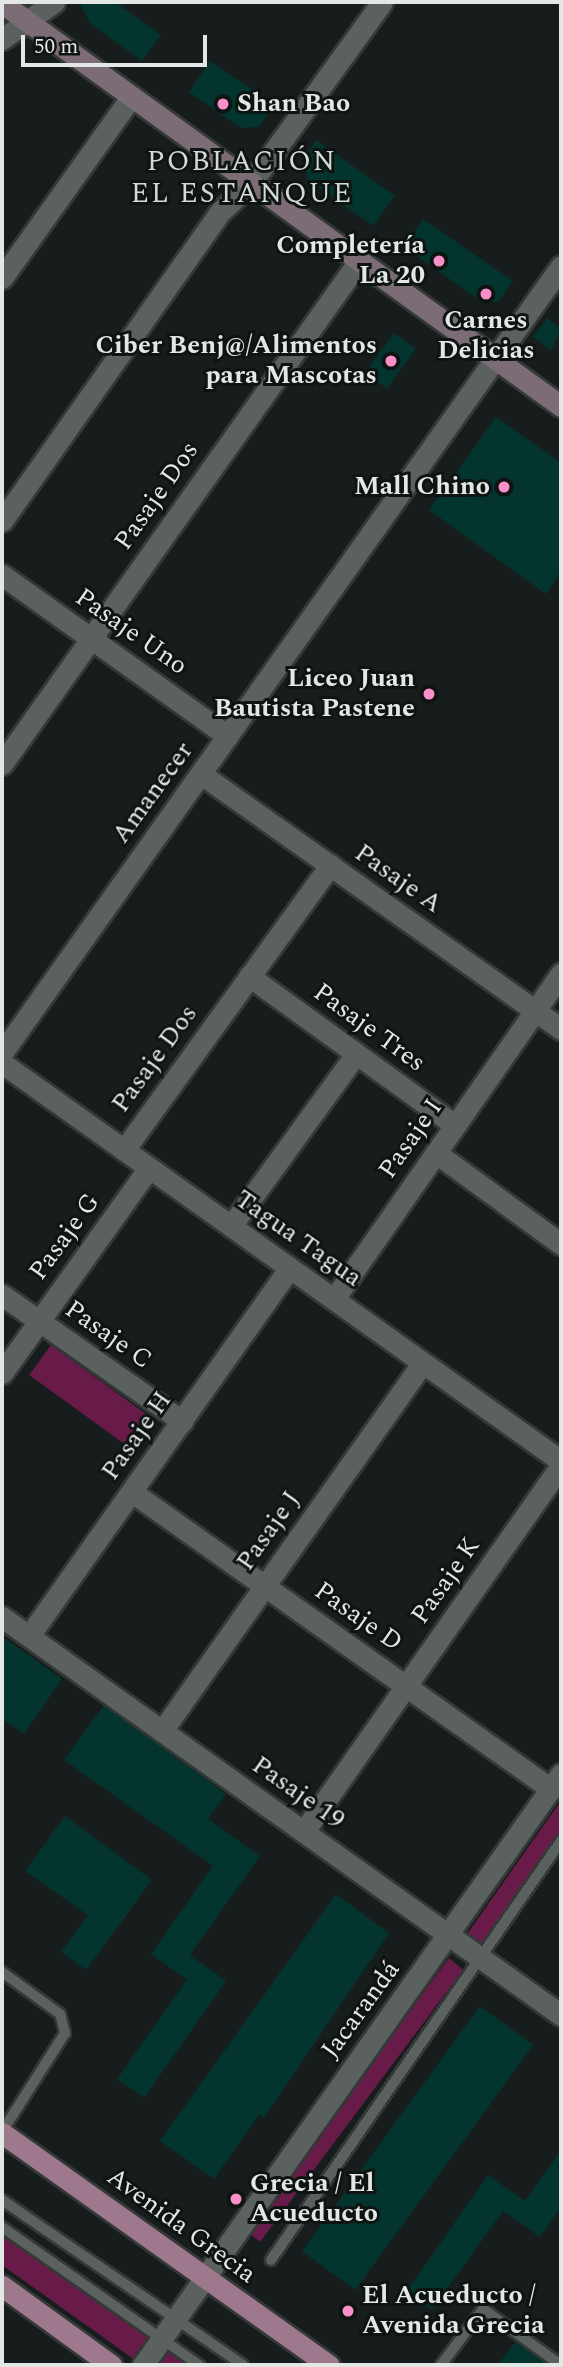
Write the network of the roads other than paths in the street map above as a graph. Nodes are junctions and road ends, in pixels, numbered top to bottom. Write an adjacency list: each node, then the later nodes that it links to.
1 (54, 2): 4 (street)
2 (382, 2): 7 (street)
3 (2, 3): 4 (main road)
4 (28, 22): 5 (street); 6 (main road)
5 (2, 39)
6 (131, 97): 7 (main road); 10 (street)
7 (251, 183): 8 (main road); 13 (street)
8 (359, 261): 11 (main road); 15 (street, Pasaje Dos)
9 (561, 266): 11 (street, Amanecer)
10 (2, 278)
11 (496, 359): 12 (main road); 16 (street, Amanecer)
12 (561, 406)
13 (2, 521)
14 (2, 575): 15 (street, Pasaje Uno)
15 (91, 638): 16 (street, Pasaje Uno); 17 (street, Pasaje Dos)
16 (228, 736): 18 (street, Amanecer)
17 (2, 764)
18 (201, 774): 19 (street, Pasaje A); 24 (street, Amanecer)
19 (330, 865): 21 (street, Pasaje Dos); 22 (street, Pasaje A)
20 (561, 973): 22 (street, Pasaje I)
21 (249, 976): 25 (street, Pasaje Tres); 28 (street, Pasaje Dos)
22 (535, 1011): 23 (street, Pasaje A); 27 (street, Pasaje I)
23 (561, 1029)
24 (2, 1053)
25 (356, 1054): 27 (street, Pasaje Tres); 31 (street)
26 (2, 1063): 28 (street, Tagua Tagua)
27 (455, 1125): 29 (street, Pasaje I)
28 (124, 1150): 30 (street, Tagua Tagua)
29 (436, 1153): 32 (street); 35 (street, Pasaje I)
30 (149, 1168): 31 (street, Tagua Tagua); 36 (street, Pasaje G)
31 (231, 1227): 33 (street, Tagua Tagua)
32 (561, 1244)
33 (290, 1269): 35 (street, Tagua Tagua); 39 (street, Pasaje H)
34 (2, 1295): 36 (street, Pasaje C)
35 (334, 1299): 37 (street, Tagua Tagua)
36 (39, 1321): 38 (street, Pasaje G); 39 (street, Pasaje C)
37 (423, 1363): 40 (street, Tagua Tagua); 42 (street, Pasaje J)
38 (2, 1373)
39 (182, 1421): 41 (street, Pasaje H)
40 (561, 1463): 45 (street, Pasaje K)
41 (132, 1492): 42 (street, Pasaje D); 44 (street, Pasaje H)
42 (265, 1586): 45 (street, Pasaje D); 46 (street, Pasaje J)
43 (2, 1616): 44 (street, Pasaje 19)
44 (29, 1636): 46 (street, Pasaje 19)
45 (407, 1686): 47 (street, Pasaje D); 48 (street, Pasaje K)
46 (162, 1731): 48 (street, Pasaje 19)
47 (556, 1781): 50 (street, Jacarandá)
48 (304, 1831): 50 (street, Pasaje 19)
49 (561, 1840): 51 (lane)
50 (449, 1934): 51 (street, Pasaje 19); 58 (street, Jacarandá)
51 (480, 1957): 53 (street, Pasaje 19); 57 (lane)
52 (2, 1972): 54 (lane)
53 (561, 2015)
54 (2, 2132): 58 (main road, Avenida Grecia)
55 (2, 2200): 60 (lane)
56 (2, 2227): 61 (lane)
57 (271, 2260)
58 (203, 2277): 60 (street, Jacarandá); 66 (main road, Avenida Grecia)
59 (2, 2286): 62 (main road)
60 (176, 2317): 61 (street, Jacarandá); 65 (lane)
61 (162, 2337): 63 (street, Jacarandá); 64 (lane)
62 (111, 2365)
63 (143, 2365)
64 (199, 2365)
65 (243, 2365)
66 (329, 2365)
67 (441, 2365): 68 (lane)
68 (561, 2365)

